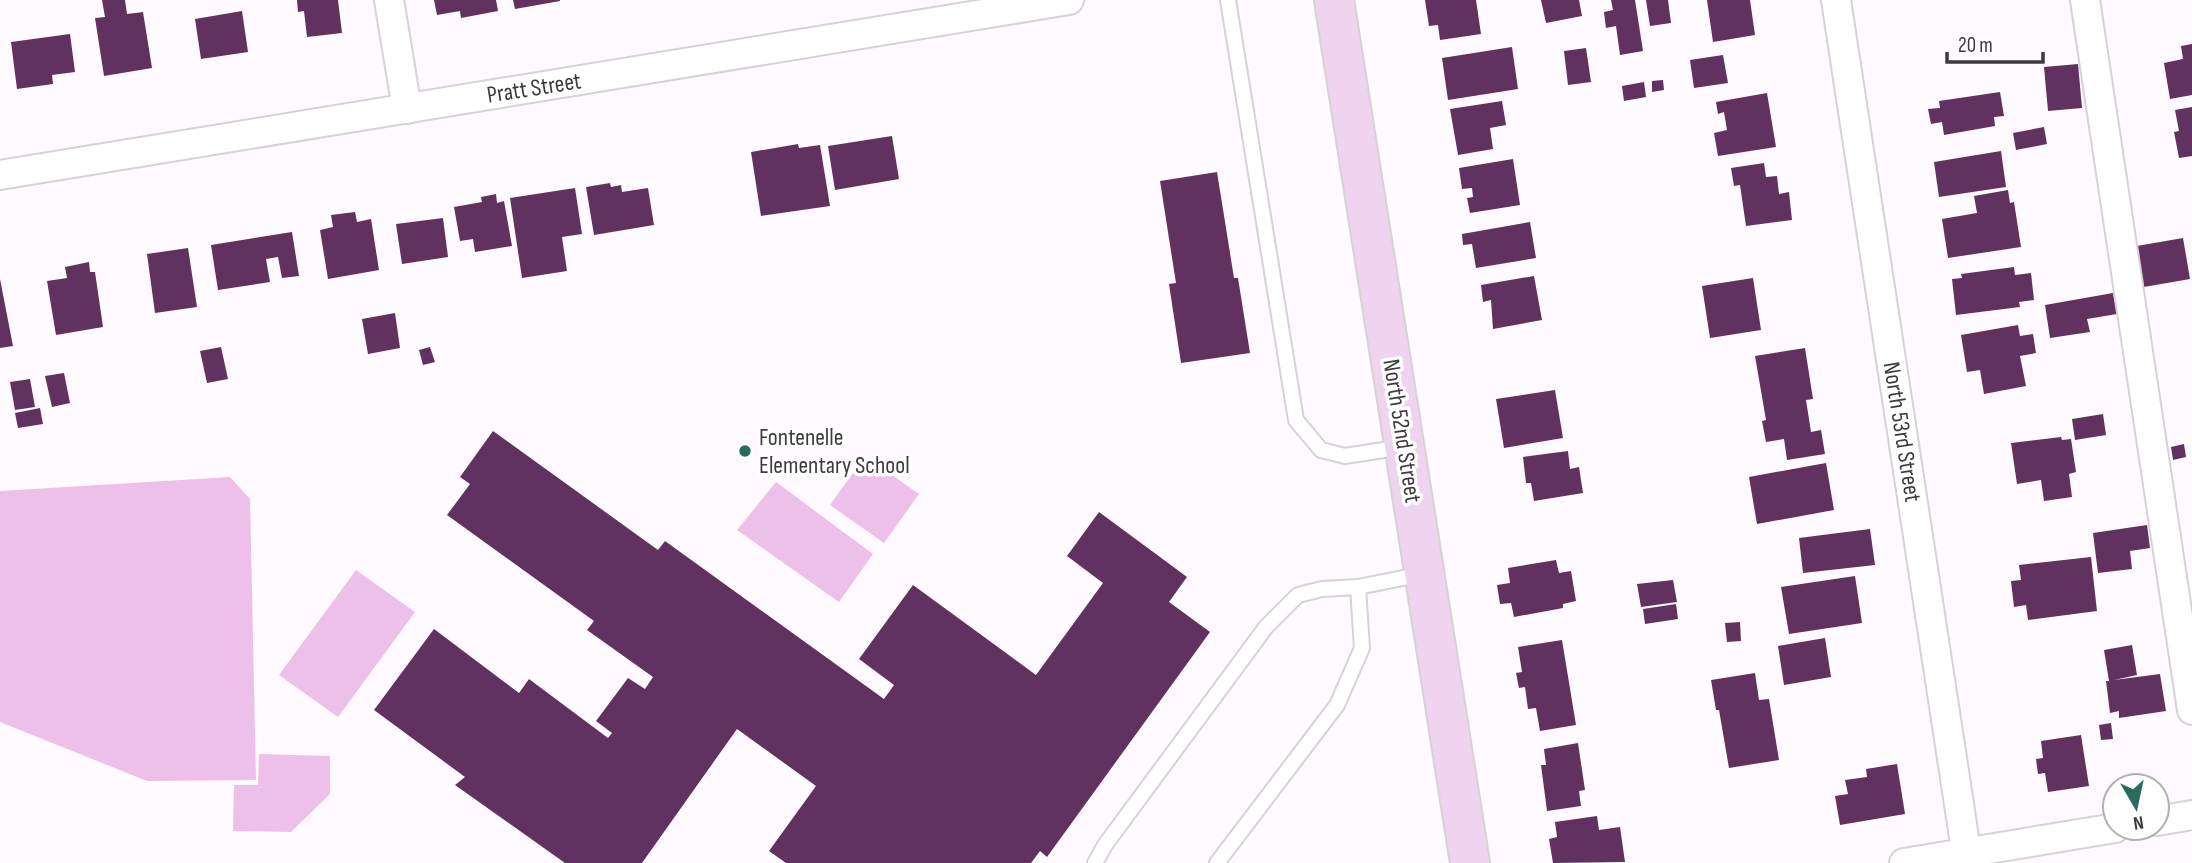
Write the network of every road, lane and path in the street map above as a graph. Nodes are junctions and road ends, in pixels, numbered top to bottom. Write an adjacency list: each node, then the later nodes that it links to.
1 (389, 0): 7 (street)
2 (1069, 0): 7 (street, Pratt Street)
3 (1228, 0): 9 (lane)
4 (1334, 0): 9 (main road, North 52nd Street)
5 (1836, 0): 16 (street, North 53rd Street)
6 (2085, 0): 12 (street)
7 (407, 109): 8 (street, Pratt Street)
8 (0, 175)
9 (1404, 446): 10 (main road, North 52nd Street)
10 (1424, 574): 11 (lane); 19 (main road, North 52nd Street)
11 (1358, 587): 17 (lane); 18 (lane)
12 (2192, 710)
13 (2192, 815): 14 (street)
14 (2171, 819)
15 (2101, 831): 16 (street)
16 (1967, 858): 20 (street)
17 (1095, 863)
18 (1217, 863)
19 (1470, 863)
20 (1904, 863)

